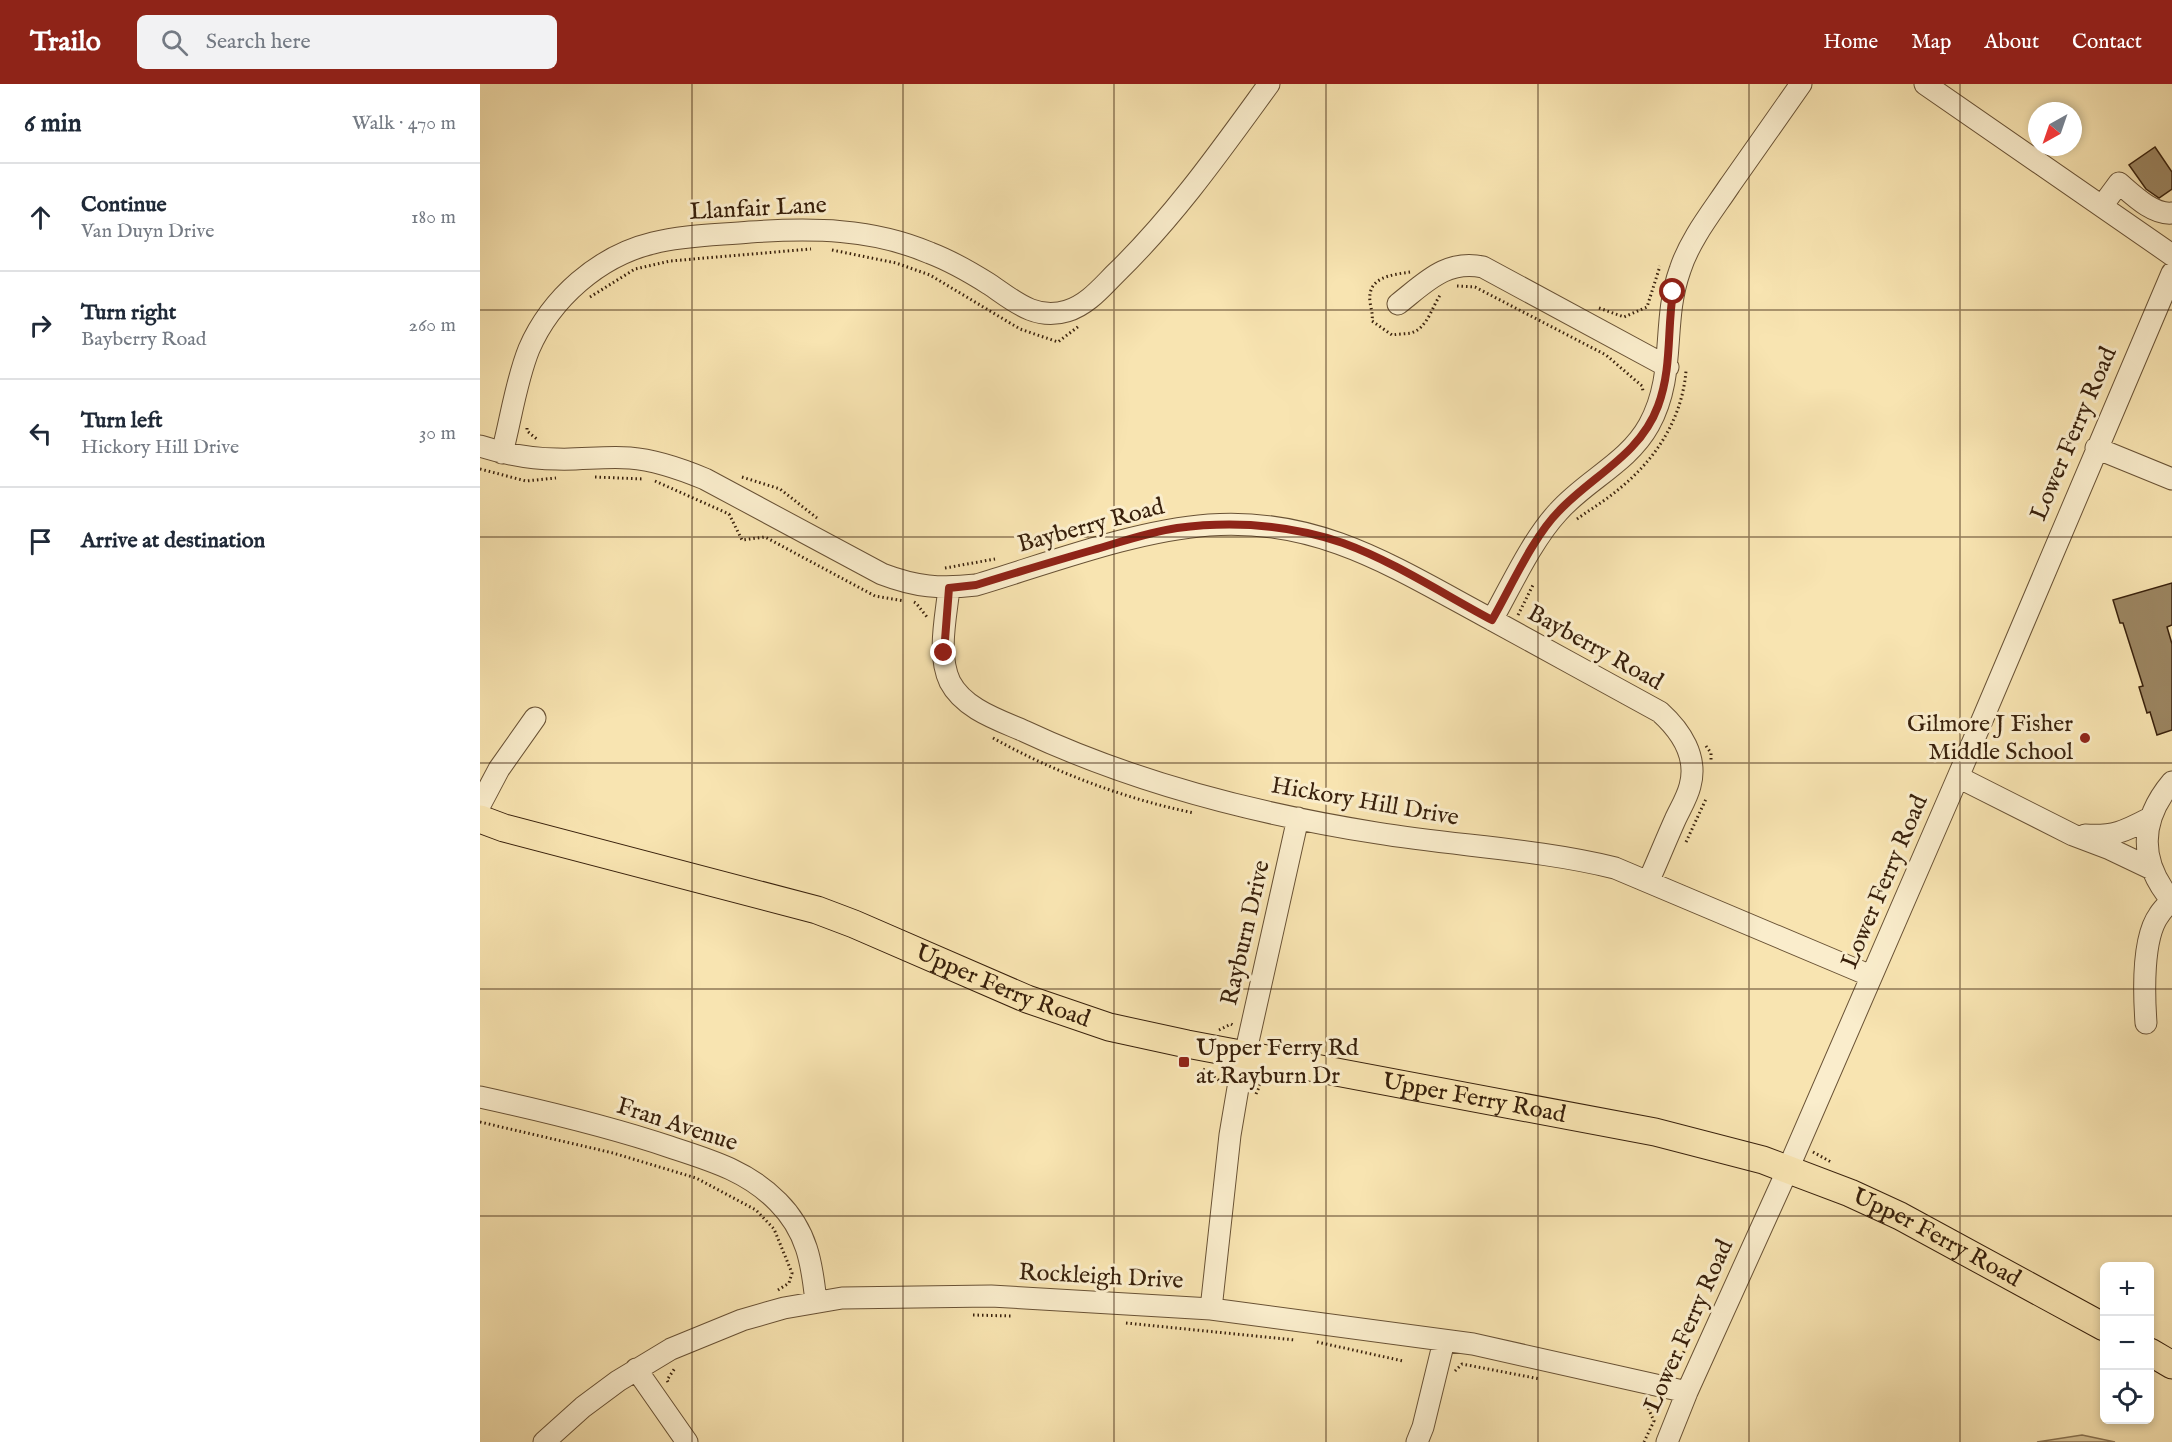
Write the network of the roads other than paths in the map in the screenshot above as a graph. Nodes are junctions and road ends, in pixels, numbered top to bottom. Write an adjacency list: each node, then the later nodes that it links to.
1 (1269, 84): 12 (street, Llanfair Lane)
2 (1801, 84): 9 (street)
3 (1925, 84): 4 (street)
4 (2102, 206): 5 (street); 6 (street)
5 (2172, 213)
6 (2172, 255)
7 (2172, 273): 11 (street, Lower Ferry Road)
8 (1398, 304): 9 (street)
9 (1677, 366): 15 (street)
10 (480, 446): 12 (street, Bayberry Road)
11 (2096, 448): 13 (street); 17 (street, Lower Ferry Road)
12 (502, 453): 14 (street, Bayberry Road)
13 (2172, 479)
14 (945, 578): 15 (street, Bayberry Road); 20 (street, Hickory Hill Drive)
15 (1492, 620): 25 (street, Bayberry Road)
16 (535, 718): 19 (street)
17 (1958, 777): 23 (street); 27 (street, Lower Ferry Road)
18 (2172, 782): 21 (street)
19 (480, 805)
20 (1298, 818): 25 (street, Hickory Hill Drive); 29 (street, Rayburn Drive)
21 (2150, 818): 23 (street); 24 (street)
22 (480, 819): 29 (main road, Upper Ferry Road)
23 (2073, 835): 24 (street)
24 (2152, 869): 26 (street)
25 (1649, 880): 27 (street, Hickory Hill Drive)
26 (2172, 901): 28 (street)
27 (1871, 976): 31 (street, Lower Ferry Road)
28 (2146, 1023)
29 (1245, 1055): 31 (main road, Upper Ferry Road); 33 (street, Rayburn Drive)
30 (480, 1097): 32 (street, Fran Avenue)
31 (1788, 1169): 34 (main road, Upper Ferry Road); 39 (street, Lower Ferry Road)
32 (816, 1302): 33 (street, Rockleigh Drive); 38 (street, Rockleigh Drive)
33 (1211, 1309): 35 (street, Rockleigh Drive)
34 (2100, 1325)
35 (1444, 1341): 39 (street, Rockleigh Drive); 42 (street)
36 (2154, 1354): 37 (main road)
37 (2172, 1365)
38 (636, 1369): 40 (street, Rockleigh Drive); 41 (street)
39 (1687, 1392): 43 (street, Lower Ferry Road)
40 (544, 1442)
41 (687, 1442)
42 (1417, 1442)
43 (1667, 1442)

